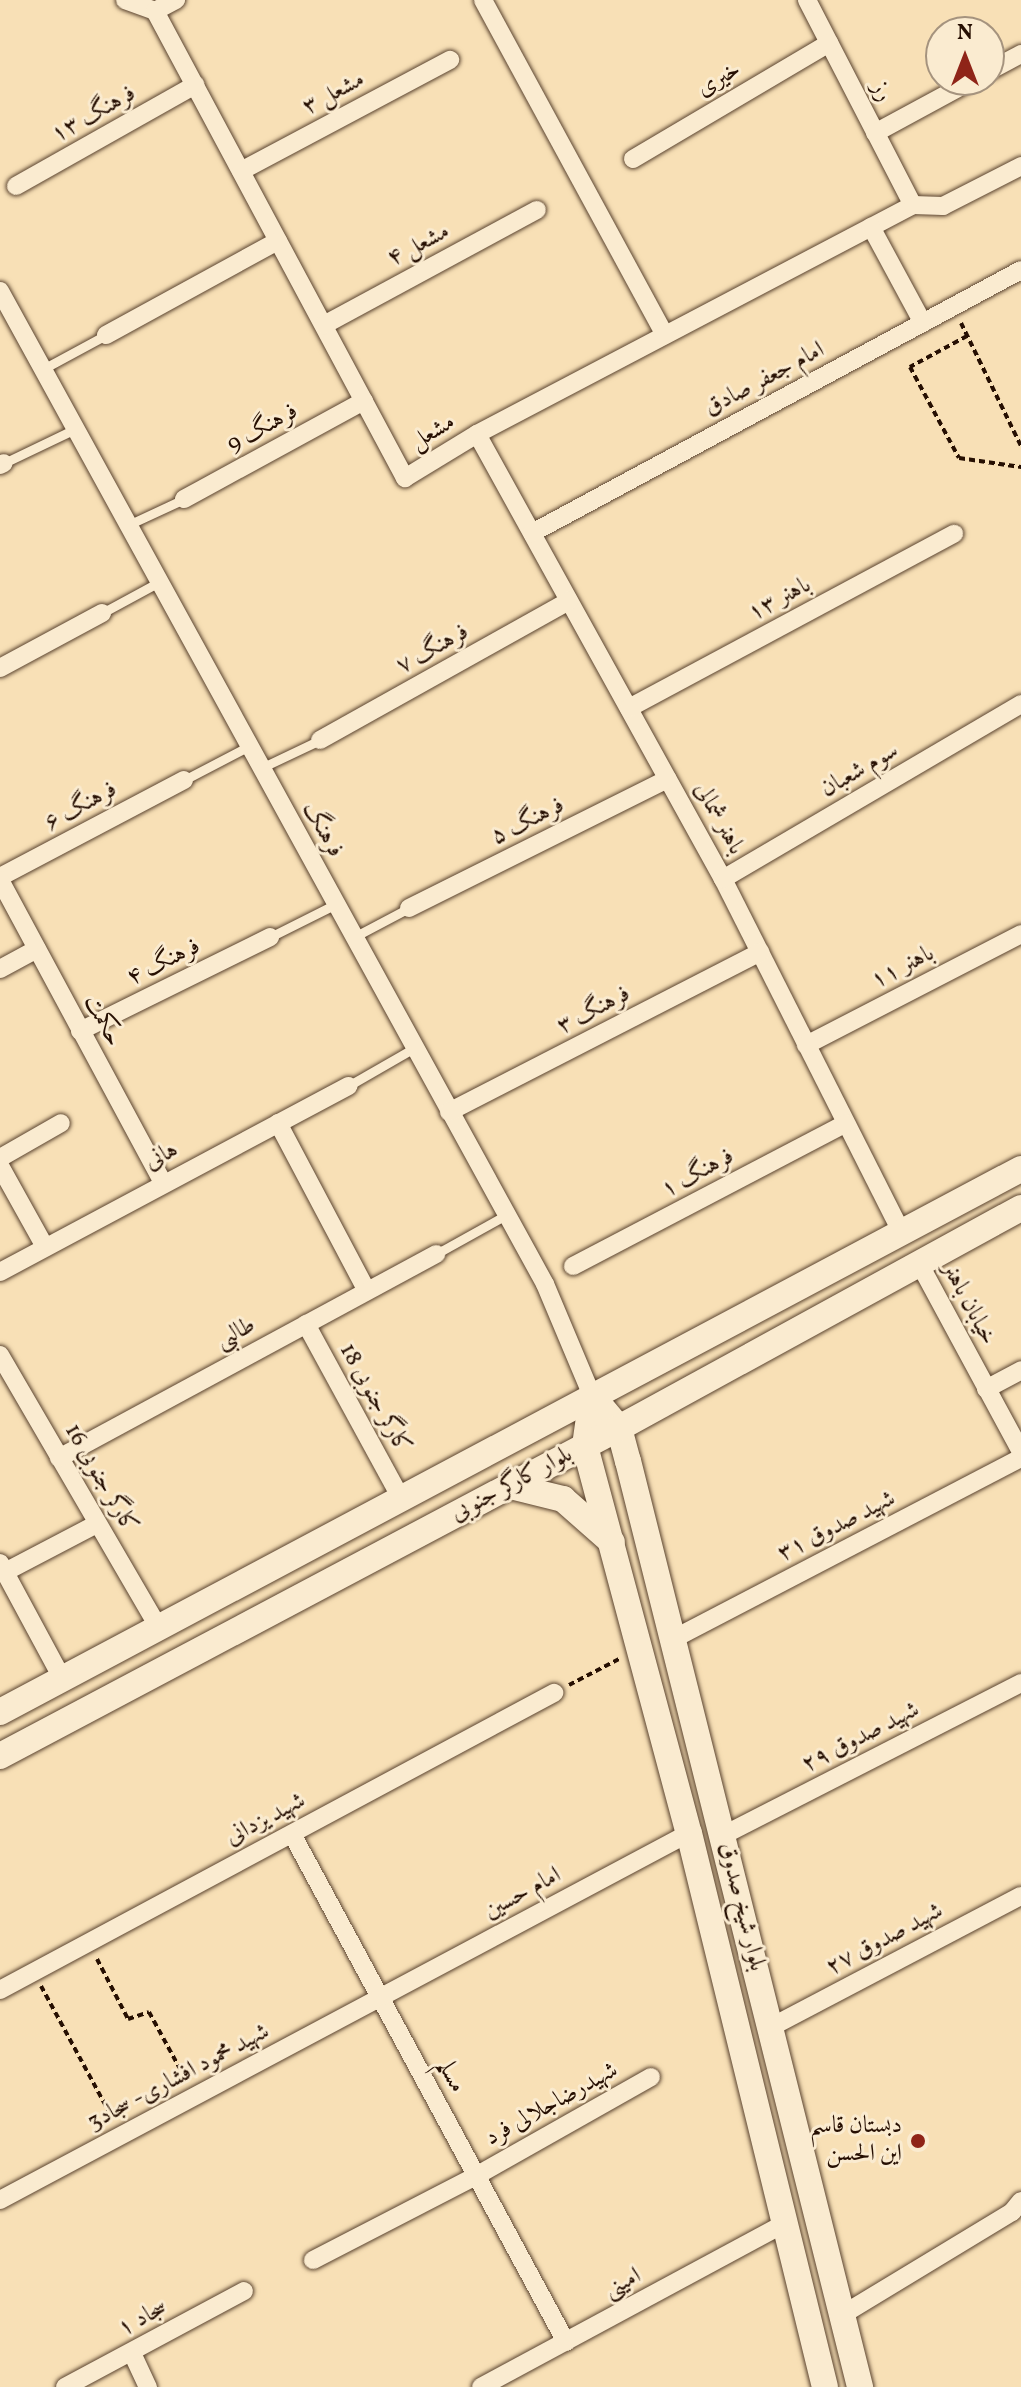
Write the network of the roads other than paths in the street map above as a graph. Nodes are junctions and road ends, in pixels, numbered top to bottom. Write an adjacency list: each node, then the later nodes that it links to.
1 (125, 0): 5 (street)
2 (176, 0): 5 (street)
3 (483, 0): 24 (street)
4 (807, 0): 6 (street, رز)
5 (155, 11): 8 (street, مشعل)
6 (829, 43): 10 (street, رز); 11 (street, خیری)
7 (450, 60): 13 (street, مشعل ۳)
8 (195, 85): 13 (street, مشعل); 14 (street, فرهنگ ۱۳)
9 (943, 96): 10 (street)
10 (875, 133): 15 (street, رز)
11 (633, 159)
12 (1021, 166): 15 (street)
13 (241, 171): 18 (street, مشعل)
14 (16, 186)
15 (913, 205): 17 (street, مشعل)
16 (537, 210): 22 (street, مشعل ۴)
17 (871, 227): 21 (street); 24 (street, مشعل)
18 (278, 241): 22 (street, مشعل); 23 (street)
19 (1021, 270): 21 (street, امام جعفر صادق)
20 (0, 291): 25 (street, فرهنگ)
21 (923, 323): 32 (street, امام جعفر صادق)
22 (324, 325): 26 (street, مشعل)
23 (106, 335): 25 (lane)
24 (665, 335): 28 (street, مشعل)
25 (43, 369): 27 (street, فرهنگ)
26 (364, 401): 28 (street, مشعل); 30 (street, فرهنگ 9)
27 (75, 429): 29 (lane); 31 (street, فرهنگ)
28 (477, 434): 32 (street, باهنر شمالی)
29 (2, 464)
30 (184, 499): 31 (lane)
31 (128, 525): 34 (street, فرهنگ)
32 (532, 533): 35 (street, باهنر شمالی)
33 (954, 534): 39 (street, باهنر ۱۳)
34 (159, 582): 36 (lane); 41 (street, فرهنگ)
35 (569, 601): 39 (street, باهنر شمالی); 40 (street, فرهنگ ۷)
36 (102, 613): 37 (street)
37 (0, 668)
38 (1021, 704): 46 (street, سوم شعبان)
39 (629, 708): 43 (street, باهنر شمالی)
40 (320, 740): 42 (lane)
41 (249, 746): 42 (street, فرهنگ); 44 (lane)
42 (261, 768): 47 (street, فرهنگ)
43 (668, 779): 46 (street, باهنر شمالی); 48 (street, فرهنگ ۵)
44 (184, 780): 45 (street, فرهنگ ۶)
45 (0, 878): 52 (street, حکمت)
46 (723, 879): 53 (street, باهنر شمالی)
47 (336, 904): 50 (lane); 51 (street, فرهنگ)
48 (409, 908): 51 (lane)
49 (1021, 934): 56 (street, باهنر ۱۱)
50 (270, 937): 55 (street, فرهنگ ۴)
51 (354, 937): 57 (street, فرهنگ)
52 (37, 949): 54 (street); 55 (street, حکمت)
53 (760, 952): 56 (street, باهنر شمالی); 59 (street, فرهنگ ۳)
54 (0, 969)
55 (80, 1031): 66 (street, حکمت)
56 (806, 1045): 62 (street, باهنر شمالی)
57 (414, 1048): 58 (lane); 59 (street, فرهنگ)
58 (348, 1086): 61 (street, هانی)
59 (449, 1112): 69 (street, فرهنگ)
60 (61, 1123): 63 (street)
61 (278, 1123): 66 (street, هانی); 77 (street)
62 (846, 1123): 70 (street, باهنر شمالی); 75 (street, فرهنگ ۱)
63 (0, 1158)
64 (0, 1166): 72 (street)
65 (1021, 1169): 67 (main road, بلوار کارگر جنوبی)
66 (164, 1184): 72 (street, هانی)
67 (952, 1207): 70 (main road, بلوار کارگر جنوبی); 71 (main road)
68 (1021, 1208): 71 (main road, بلوار کارگر جنوبی)
69 (506, 1215): 73 (lane); 82 (street, فرهنگ)
70 (903, 1235): 74 (main road); 82 (main road, بلوار کارگر جنوبی)
71 (962, 1240): 74 (main road, بلوار کارگر جنوبی)
72 (45, 1247): 76 (street, هانی)
73 (436, 1254): 77 (street, طالبی)
74 (919, 1263): 81 (street, خیابان باهنر); 83 (main road, بلوار کارگر جنوبی)
75 (573, 1266)
76 (0, 1272)
77 (367, 1291): 78 (street, طالبی)
78 (306, 1324): 86 (street, طالبی); 89 (street, کارگر جنوبی 18)
79 (0, 1355): 86 (street, کارگر جنوبی 16)
80 (1021, 1370): 81 (street)
81 (986, 1389): 85 (street, خیابان باهنر)
82 (592, 1396): 83 (main road); 84 (main road); 89 (main road, بلوار کارگر جنوبی)
83 (619, 1428): 84 (main road, بلوار کارگر جنوبی); 94 (main road, بلوار شیخ صدوق)
84 (585, 1446): 88 (main road, بلوار کارگر جنوبی); 91 (main road, بلوار شیخ صدوق)
85 (1021, 1452)
86 (59, 1458): 90 (street, کارگر جنوبی 16)
87 (1021, 1458): 94 (street, شهید صدوق ۳۱)
88 (510, 1486): 91 (main road); 99 (main road, بلوار کارگر جنوبی)
89 (401, 1498): 93 (main road, بلوار کارگر جنوبی)
90 (97, 1524): 92 (street); 93 (street, کارگر جنوبی 16)
91 (612, 1543): 100 (main road, بلوار شیخ صدوق)
92 (2, 1567): 95 (street)
93 (158, 1627): 95 (main road, بلوار کارگر جنوبی)
94 (675, 1638): 102 (main road, بلوار شیخ صدوق)
95 (62, 1678): 98 (main road, بلوار کارگر جنوبی)
96 (1021, 1683): 102 (street, شهید صدوق ۲۹)
97 (554, 1693): 101 (street, شهید یزدانی)
98 (0, 1712)
99 (0, 1756)
100 (689, 1833): 105 (street, امام حسین); 111 (main road, بلوار شیخ صدوق)
101 (292, 1834): 104 (street, شهید یزدانی); 105 (street, مسلم)
102 (724, 1835): 106 (main road, بلوار شیخ صدوق)
103 (1021, 1896): 106 (street, شهید صدوق ۲۷)
104 (0, 1990)
105 (380, 1998): 108 (street, مسلم); 109 (street, شهید محمود افشاری- سجاد3)
106 (771, 2027): 114 (main road, بلوار شیخ صدوق)
107 (651, 2077): 108 (street, شهیدرضاجلالی فرد)
108 (476, 2176): 112 (street, شهیدرضاجلالی فرد); 115 (street, مسلم)
109 (1, 2198)
110 (1018, 2213): 114 (street)
111 (786, 2223): 115 (street, امینی); 122 (main road, بلوار شیخ صدوق)
112 (313, 2260)
113 (244, 2291): 116 (street, سجاد ۱)
114 (842, 2315): 123 (main road, بلوار شیخ صدوق)
115 (566, 2342): 117 (street, امینی)
116 (132, 2353): 118 (street, سجاد ۱); 119 (street)
117 (514, 2369): 120 (street, امینی); 121 (street)
118 (65, 2387)
119 (148, 2387)
120 (481, 2387)
121 (523, 2387)
122 (825, 2387)
123 (860, 2387)

